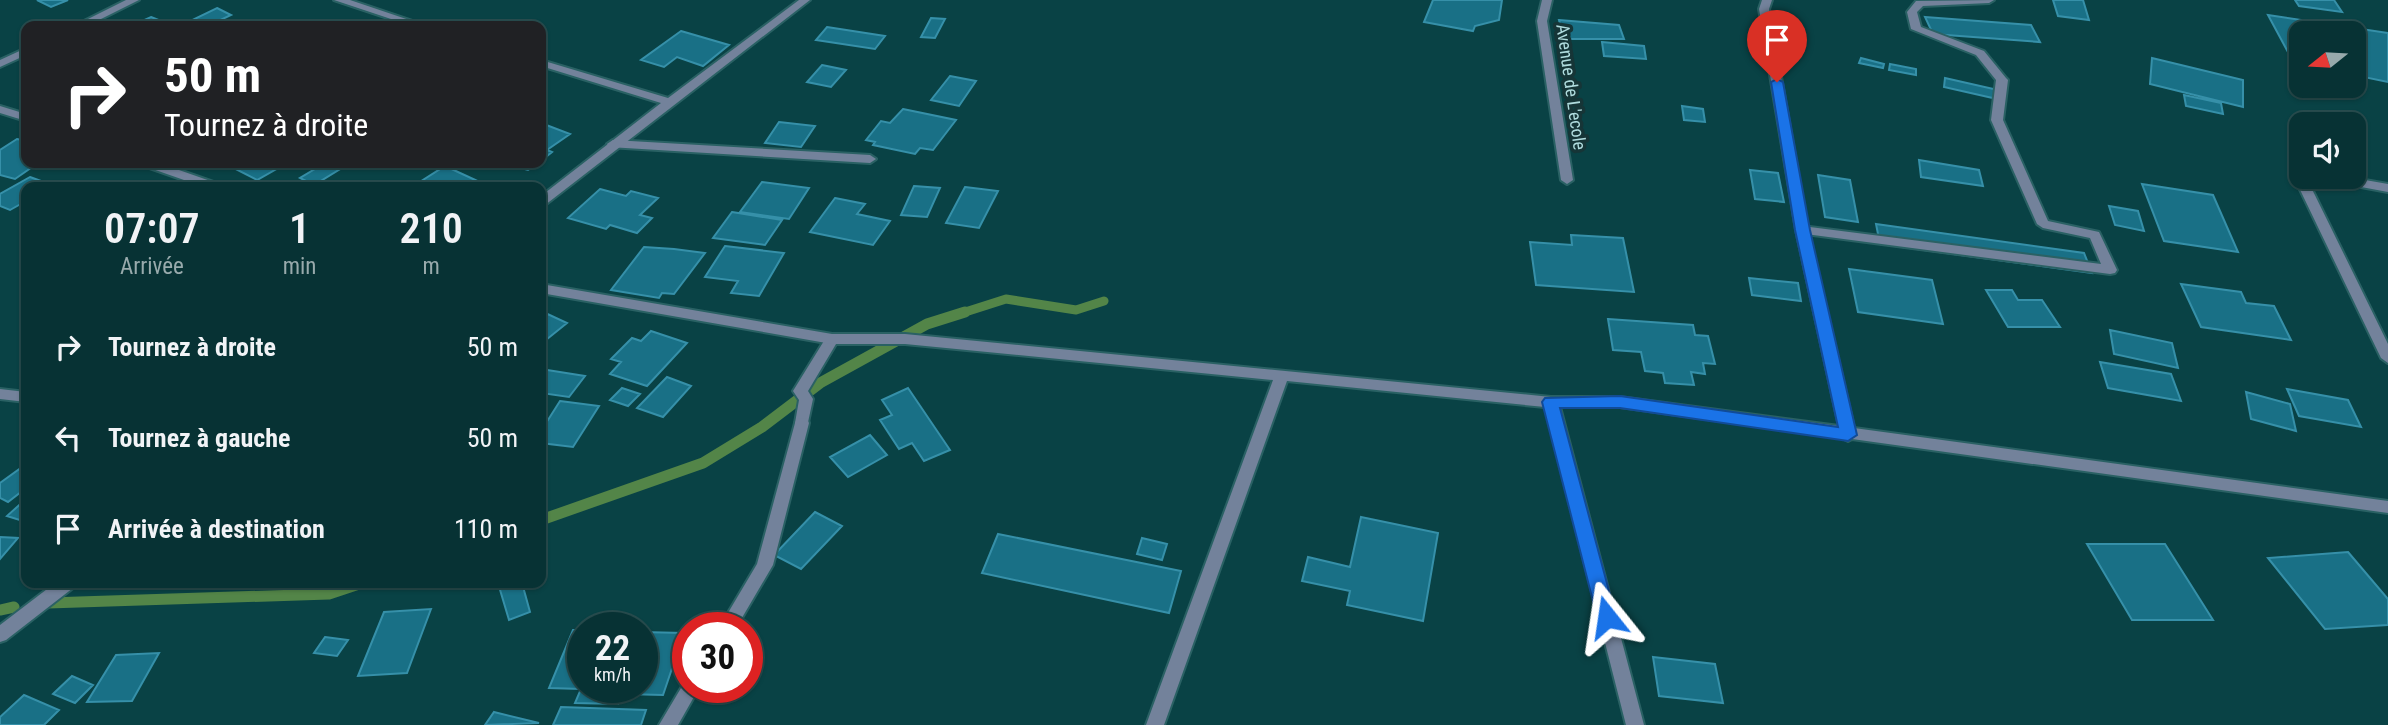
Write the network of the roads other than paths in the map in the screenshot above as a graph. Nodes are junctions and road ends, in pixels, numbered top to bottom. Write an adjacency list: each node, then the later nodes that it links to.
1 (134, 0): 7 (street)
2 (339, 0): 8 (street)
3 (805, 0): 12 (street)
4 (1547, 0): 18 (street, Avenue de L'ecole)
5 (1766, 0): 24 (street)
6 (1989, 0): 24 (street)
7 (90, 21)
8 (406, 21)
9 (21, 54): 10 (street)
10 (0, 64)
11 (546, 65): 12 (street)
12 (672, 103): 15 (street)
13 (0, 109): 14 (street)
14 (21, 116)
15 (613, 144): 16 (street); 23 (street)
16 (870, 159)
17 (162, 168): 19 (street)
18 (1567, 180)
19 (201, 182)
20 (2366, 184): 21 (street)
21 (2388, 188)
22 (2306, 189): 27 (street)
23 (546, 198)
24 (1802, 230): 32 (street)
25 (546, 290): 26 (street)
26 (832, 338): 28 (street); 35 (street)
27 (2388, 358)
28 (1281, 377): 31 (street); 39 (street)
29 (0, 394): 30 (street)
30 (21, 396)
31 (1550, 402): 32 (street); 40 (street)
32 (1848, 435): 33 (street)
33 (2388, 507)
34 (61, 588): 36 (street)
35 (737, 612)
36 (0, 635)
37 (681, 703): 38 (street)
38 (668, 725)
39 (1155, 725)
40 (1635, 725)

